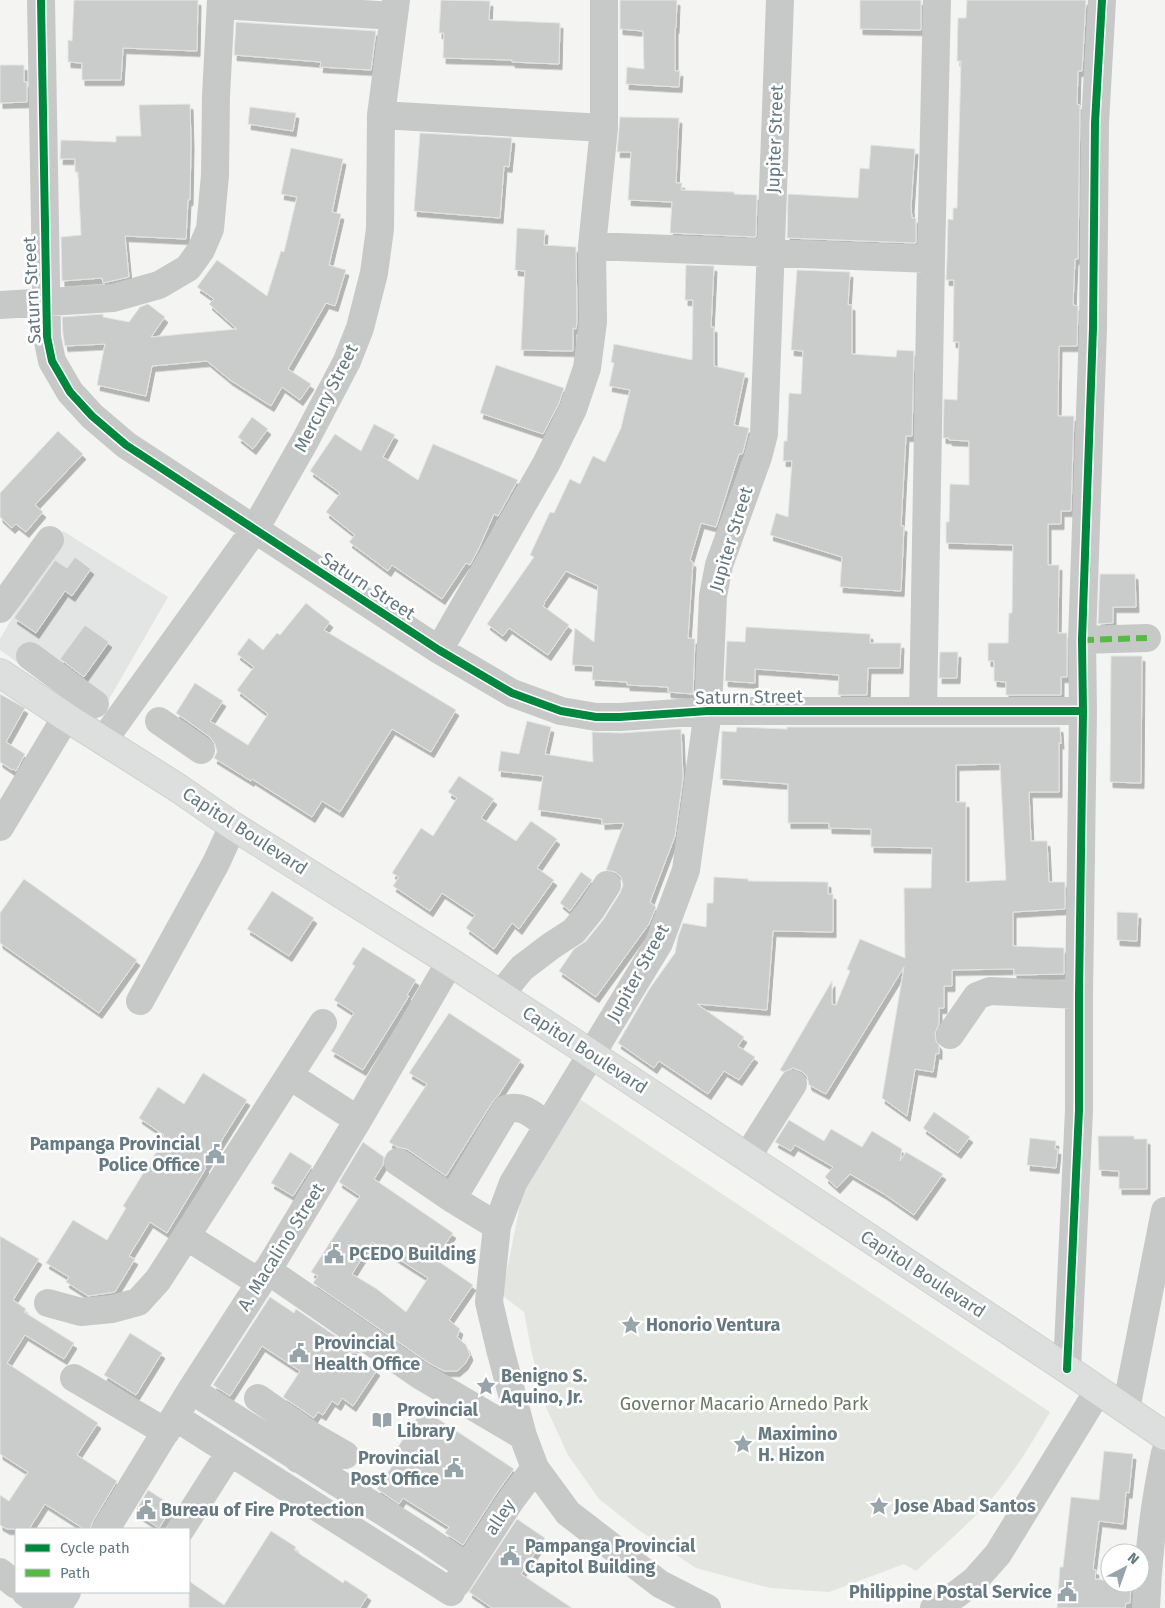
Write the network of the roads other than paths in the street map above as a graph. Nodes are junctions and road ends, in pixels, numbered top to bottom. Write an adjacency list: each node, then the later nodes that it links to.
1 (41, 0): 13 (street, Saturn Street)
2 (604, 0): 9 (street)
3 (780, 0): 11 (street, Jupiter Street)
4 (937, 0): 12 (street)
5 (1102, 0): 19 (street)
6 (221, 2): 7 (street); 13 (street)
7 (395, 8): 8 (street, Mercury Street)
8 (381, 115): 9 (street); 15 (street, Mercury Street)
9 (604, 128): 10 (street)
10 (592, 246): 11 (street); 20 (street)
11 (770, 253): 12 (street); 24 (street, Jupiter Street)
12 (931, 259): 25 (street)
13 (46, 301): 14 (street); 15 (street, Saturn Street)
14 (0, 305)
15 (255, 529): 20 (street, Saturn Street); 29 (street, Mercury Street)
16 (50, 540): 17 (street)
17 (0, 609)
18 (1147, 638): 19 (street)
19 (1082, 640): 26 (street)
20 (439, 650): 24 (street, Saturn Street)
21 (30, 656): 23 (street)
22 (0, 673): 27 (main road, Capitol Boulevard)
23 (95, 704)
24 (708, 711): 25 (street, Saturn Street); 40 (street, Jupiter Street)
25 (923, 711): 26 (street, Saturn Street)
26 (1083, 711): 36 (street)
27 (66, 717): 29 (main road, Capitol Boulevard); 32 (street)
28 (159, 721): 30 (street)
29 (103, 740): 31 (main road, Capitol Boulevard)
30 (201, 750)
31 (232, 826): 34 (main road, Capitol Boulevard); 37 (street)
32 (0, 827)
33 (607, 885): 35 (street)
34 (450, 962): 35 (main road, Capitol Boulevard); 43 (street, A. Macalino Street)
35 (500, 995): 40 (main road, Capitol Boulevard)
36 (1079, 996): 39 (street); 53 (street)
37 (140, 1001)
38 (323, 1024): 41 (street)
39 (950, 1036)
40 (591, 1054): 44 (street, Jupiter Street); 45 (main road, Capitol Boulevard)
41 (290, 1076): 43 (street); 50 (street)
42 (793, 1084): 45 (street)
43 (358, 1120): 51 (street, A. Macalino Street)
44 (548, 1126): 47 (street); 49 (street, Jupiter Street)
45 (747, 1158): 53 (main road, Capitol Boulevard)
46 (398, 1162): 47 (street)
47 (451, 1198): 49 (street)
48 (1165, 1211): 58 (street)
49 (497, 1226): 61 (street, Jupiter Street)
50 (186, 1236): 51 (street); 52 (street)
51 (263, 1277): 55 (street, A. Macalino Street); 61 (street)
52 (48, 1304)
53 (1066, 1369): 56 (main road, Capitol Boulevard)
54 (74, 1378): 59 (street)
55 (191, 1390): 59 (street, A. Macalino Street); 66 (street)
56 (1098, 1391): 58 (main road, Capitol Boulevard); 76 (street)
57 (258, 1398): 60 (street)
58 (1126, 1409): 62 (main road, Capitol Boulevard)
59 (170, 1424): 63 (street); 68 (street, A. Macalino Street)
60 (312, 1436): 65 (street); 66 (street)
61 (524, 1436): 67 (street, Jupiter Street)
62 (1165, 1436)
63 (230, 1452): 69 (street); 75 (street)
64 (1165, 1453): 80 (street)
65 (345, 1455)
66 (298, 1459): 70 (street)
67 (535, 1468): 70 (street, alley); 79 (street, Jupiter Street)
68 (107, 1528)
69 (182, 1528)
70 (467, 1567): 75 (street, alley)
71 (0, 1572): 72 (street)
72 (15, 1584)
73 (26, 1593): 77 (street)
74 (66, 1593): 78 (street)
75 (451, 1600)
76 (954, 1603)
77 (46, 1608)
78 (57, 1608)
79 (707, 1608)
80 (1146, 1608)

